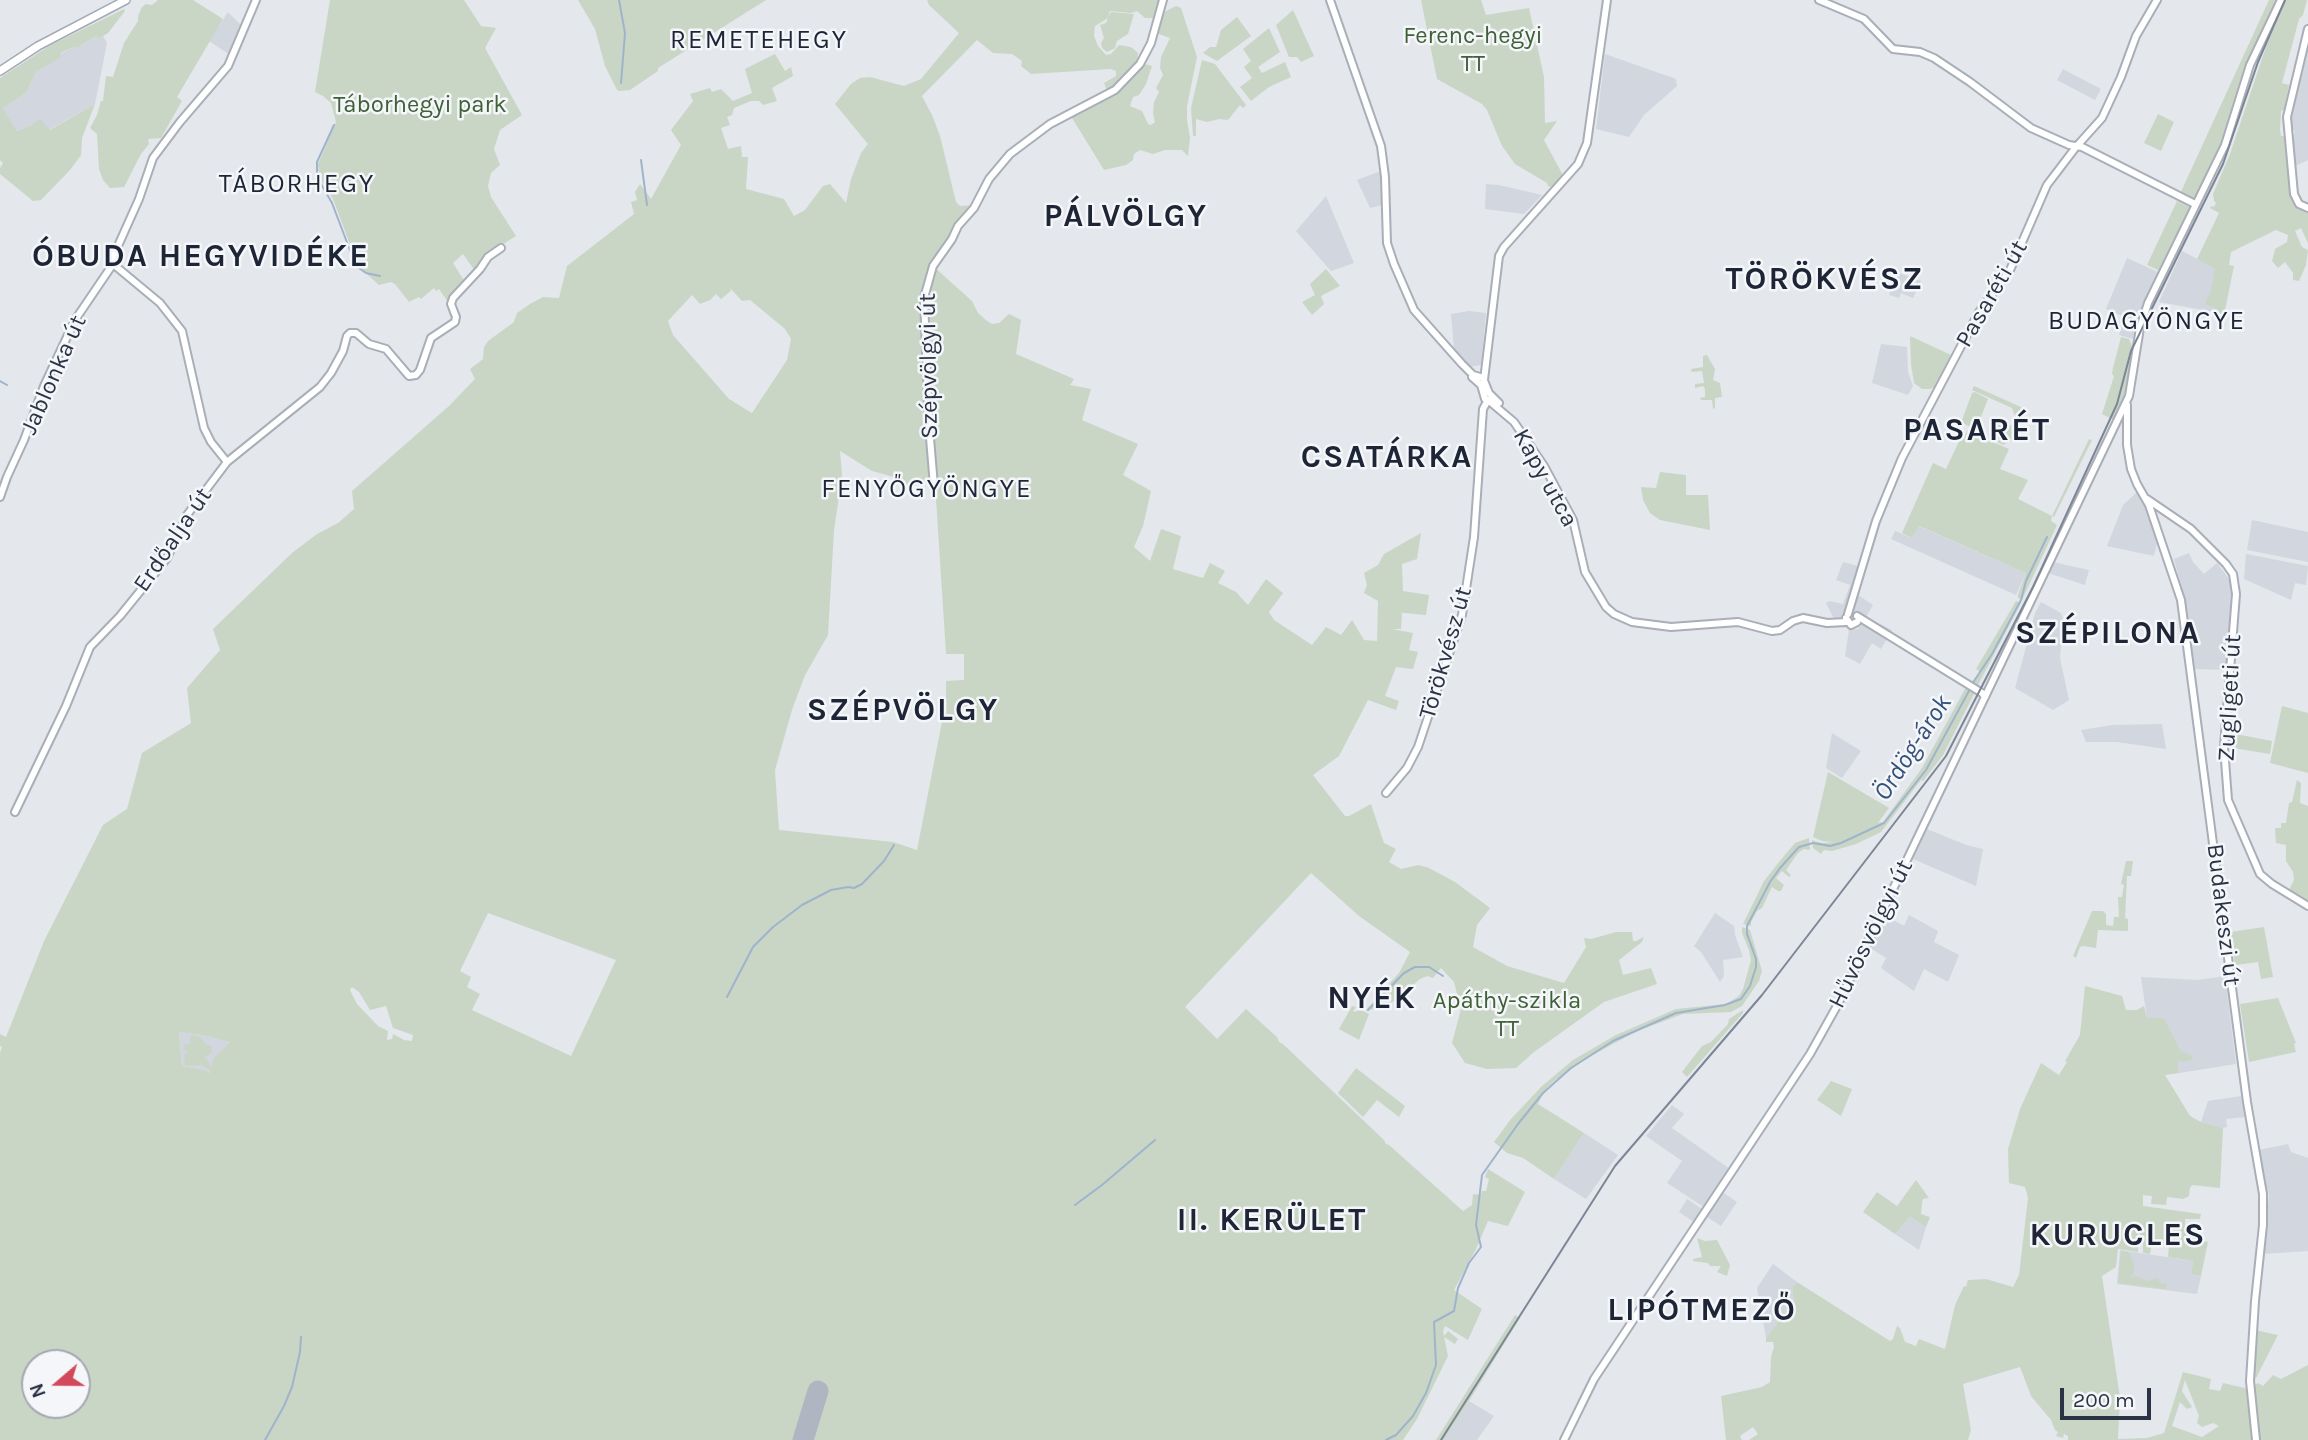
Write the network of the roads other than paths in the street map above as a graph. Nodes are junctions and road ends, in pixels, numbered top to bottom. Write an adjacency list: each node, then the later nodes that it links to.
1 (126, 0): 10 (main road)
2 (256, 0): 15 (street, Jablonka út)
3 (1163, 0): 20 (street, Szépvölgyi út)
4 (1332, 0): 16 (street)
5 (1607, 0): 16 (street)
6 (1819, 0): 11 (street)
7 (2157, 0): 11 (street, Pasaréti út)
8 (2281, 0): 12 (street)
9 (2308, 29): 13 (street)
10 (0, 71)
11 (2076, 147): 12 (street); 25 (street, Pasaréti út)
12 (2194, 206): 18 (street)
13 (2308, 208)
14 (501, 248): 19 (street, Erdőalja út)
15 (113, 264): 19 (street); 21 (street, Jablonka út)
16 (1480, 379): 17 (street)
17 (1488, 399): 25 (street, Kapy utca); 27 (street, Törökvész út)
18 (2127, 400): 22 (street, Budakeszi út); 26 (street, Hűvösvölgyi út)
19 (227, 462): 28 (street, Erdőalja út)
20 (934, 486)
21 (0, 497)
22 (2147, 499): 23 (street, Zugligeti út); 24 (street, Budakeszi út)
23 (2160, 507): 24 (street); 29 (street, Zugligeti út)
24 (2152, 513): 31 (street, Budakeszi út)
25 (1852, 617): 26 (street)
26 (1985, 697): 30 (street, Hűvösvölgyi út)
27 (1386, 793)
28 (15, 812)
29 (2308, 906)
30 (1564, 1440)
31 (2256, 1440)

